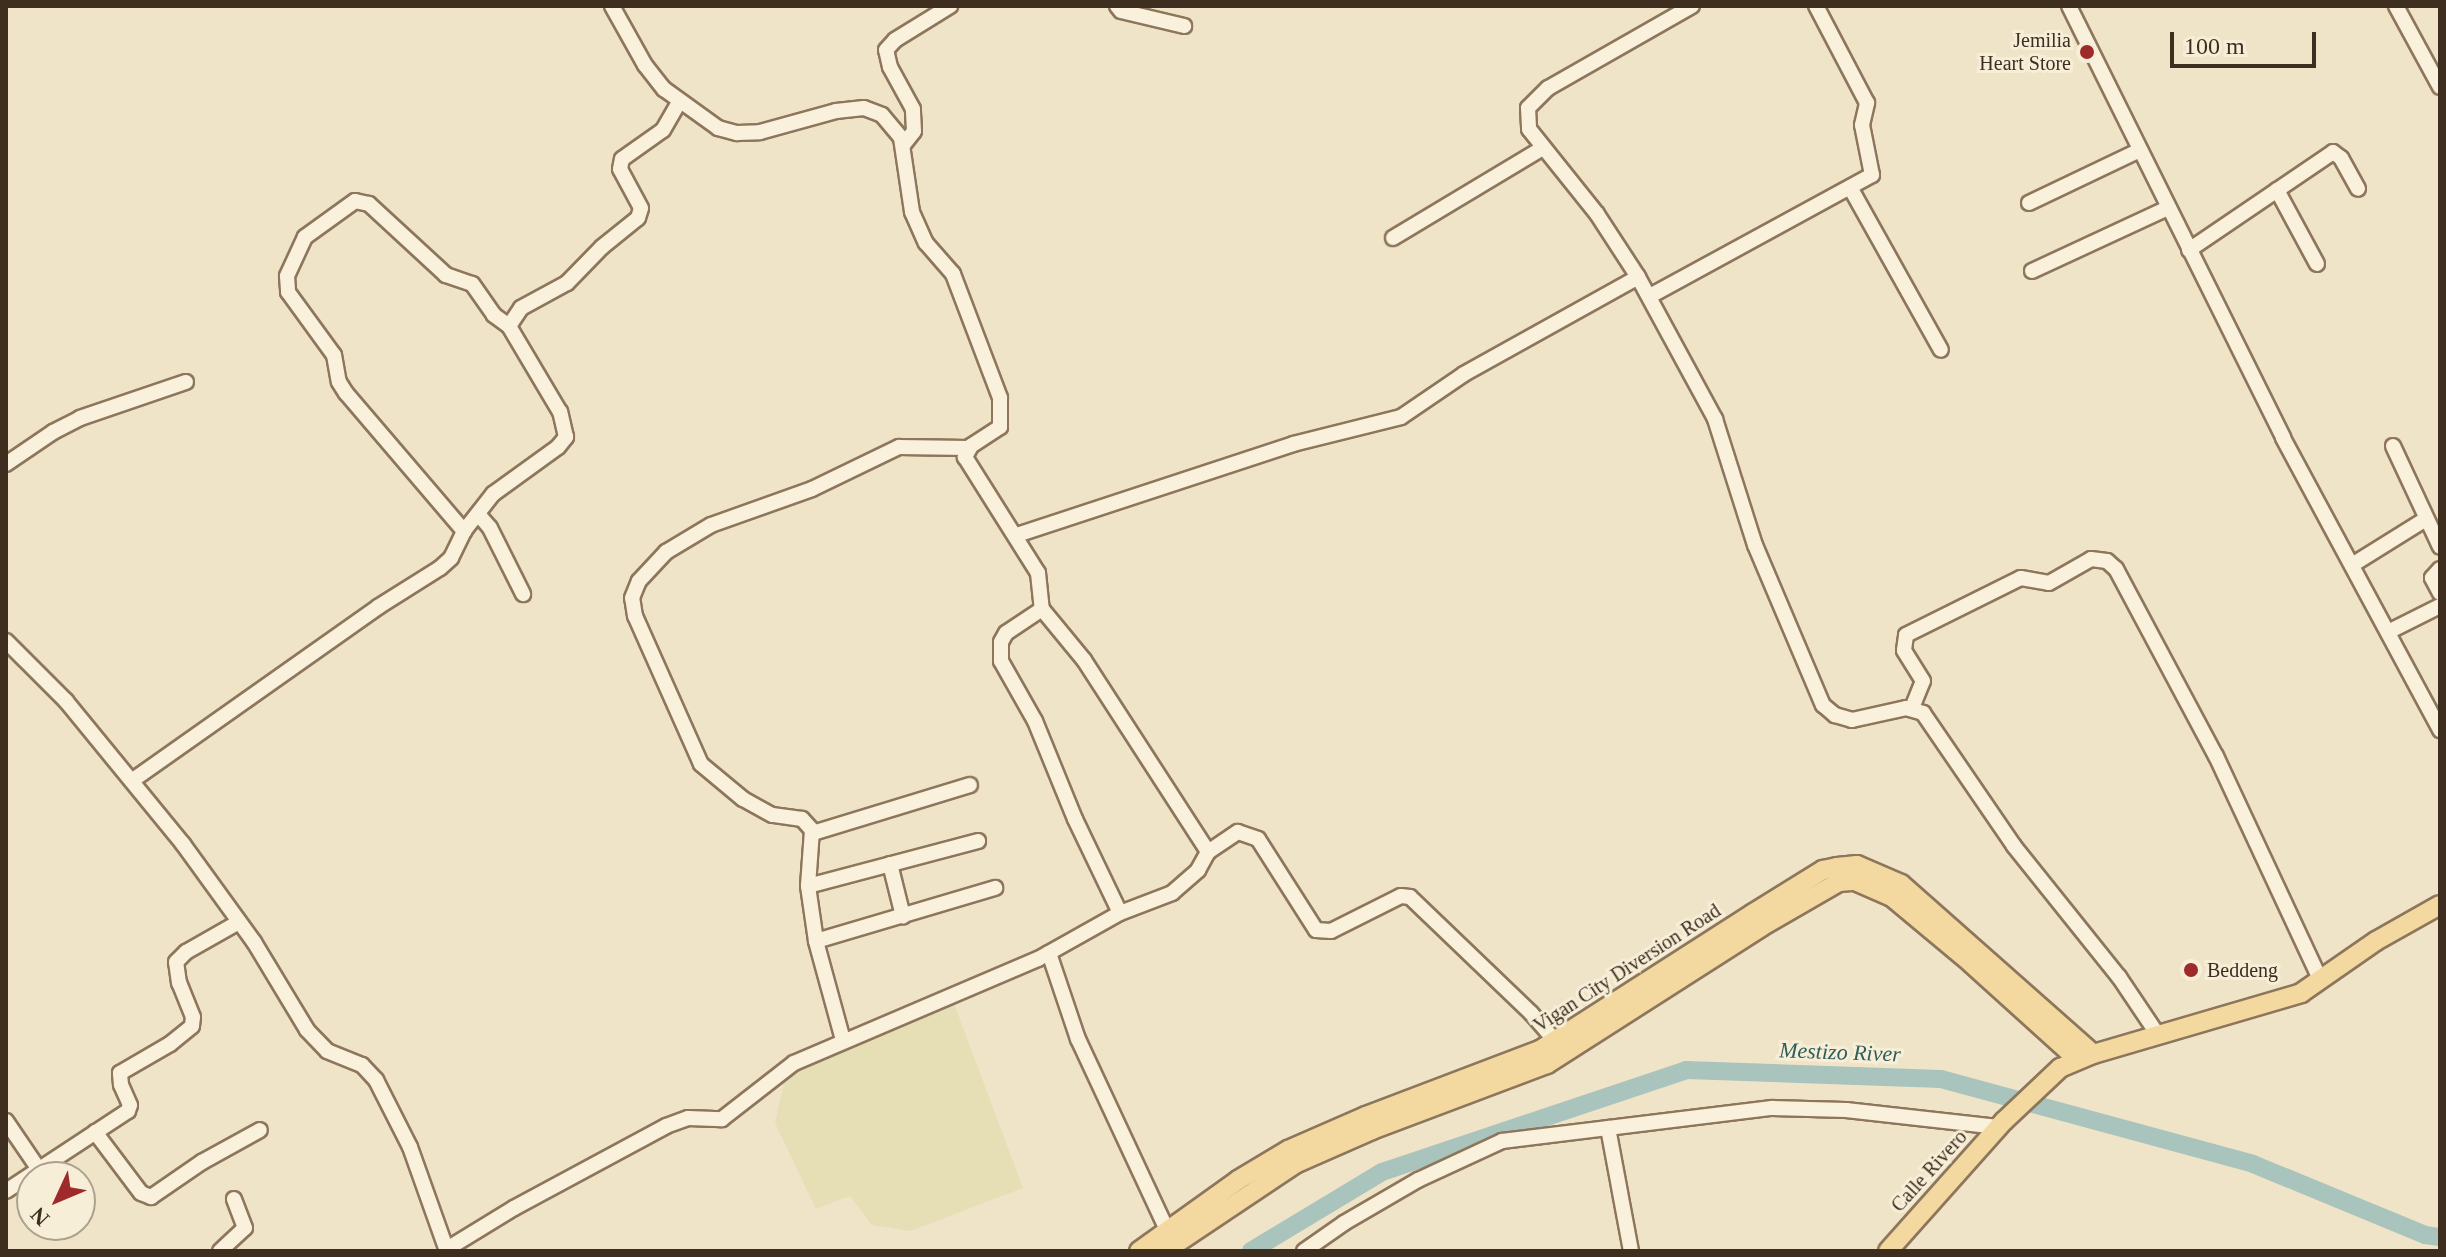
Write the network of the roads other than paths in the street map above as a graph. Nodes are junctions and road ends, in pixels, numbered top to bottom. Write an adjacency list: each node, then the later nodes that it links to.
1 (612, 6): 10 (street)
2 (950, 6): 11 (street)
3 (1117, 6): 8 (street)
4 (1816, 6): 14 (street)
5 (2069, 6): 13 (street)
6 (2396, 6): 9 (street)
7 (1682, 8): 12 (street)
8 (1184, 26)
9 (2440, 87)
10 (679, 102): 11 (street); 25 (street)
11 (904, 144): 29 (street)
12 (1541, 149): 19 (street); 23 (street)
13 (2140, 150): 17 (street); 18 (street)
14 (1851, 189): 24 (street); 26 (street)
15 (2358, 189): 16 (street)
16 (2277, 190): 20 (street); 21 (street)
17 (2029, 203)
18 (2168, 208): 20 (street); 22 (street)
19 (1393, 238)
20 (2189, 250): 36 (street)
21 (2317, 264)
22 (2032, 271)
23 (1638, 277): 24 (street); 34 (street)
24 (1650, 296): 44 (street)
25 (509, 326): 31 (street); 33 (street)
26 (1941, 350)
27 (186, 382): 30 (street)
28 (2393, 446): 32 (street)
29 (968, 448): 34 (street); 48 (street)
30 (6, 464)
31 (478, 514): 33 (street); 39 (street)
32 (2426, 519): 35 (street); 36 (street)
33 (464, 531): 46 (street)
34 (1017, 535): 41 (street)
35 (2440, 547)
36 (2352, 565): 42 (street)
37 (2440, 569): 38 (street)
38 (2440, 593)
39 (523, 594)
40 (2440, 606): 42 (street)
41 (1042, 609): 50 (street); 55 (street)
42 (2388, 632): 45 (street)
43 (6, 641): 46 (street)
44 (1912, 708): 61 (street); 63 (street)
45 (2440, 730)
46 (133, 780): 57 (street)
47 (970, 785): 48 (street)
48 (813, 833): 52 (street)
49 (978, 841): 51 (street)
50 (1208, 852): 55 (street); 65 (street)
51 (890, 864): 52 (street); 56 (street)
52 (808, 886): 58 (street)
53 (995, 888): 56 (street)
54 (2440, 905): 61 (main road)
55 (1120, 913): 59 (street)
56 (903, 916): 58 (street)
57 (239, 922): 71 (street); 76 (street)
58 (816, 941): 64 (street)
59 (1049, 953): 64 (street); 75 (street)
60 (1705, 953): 62 (main road, Vigan City Diversion Road); 65 (main road, Vigan City Diversion Road); 75 (main road, Vigan City Diversion Road)
61 (2320, 979): 63 (main road)
62 (2059, 1032): 66 (main road, Vigan City Diversion Road); 66 (main road, Vigan City Diversion Road)
63 (2158, 1035): 66 (main road)
64 (843, 1040): 76 (street)
65 (1555, 1041): 75 (main road, Vigan City Diversion Road)
66 (2079, 1061): 68 (main road, Calle Rivero)
67 (6, 1121): 72 (street)
68 (2001, 1124): 69 (street); 80 (main road, Calle Rivero)
69 (1608, 1128): 78 (street); 79 (street)
70 (260, 1130): 71 (street)
71 (95, 1132): 73 (street)
72 (33, 1161)
73 (49, 1161)
74 (234, 1199): 77 (street)
75 (1157, 1245)
76 (447, 1250)
77 (220, 1251)
78 (1304, 1251)
79 (1630, 1251)
80 (1888, 1251)

